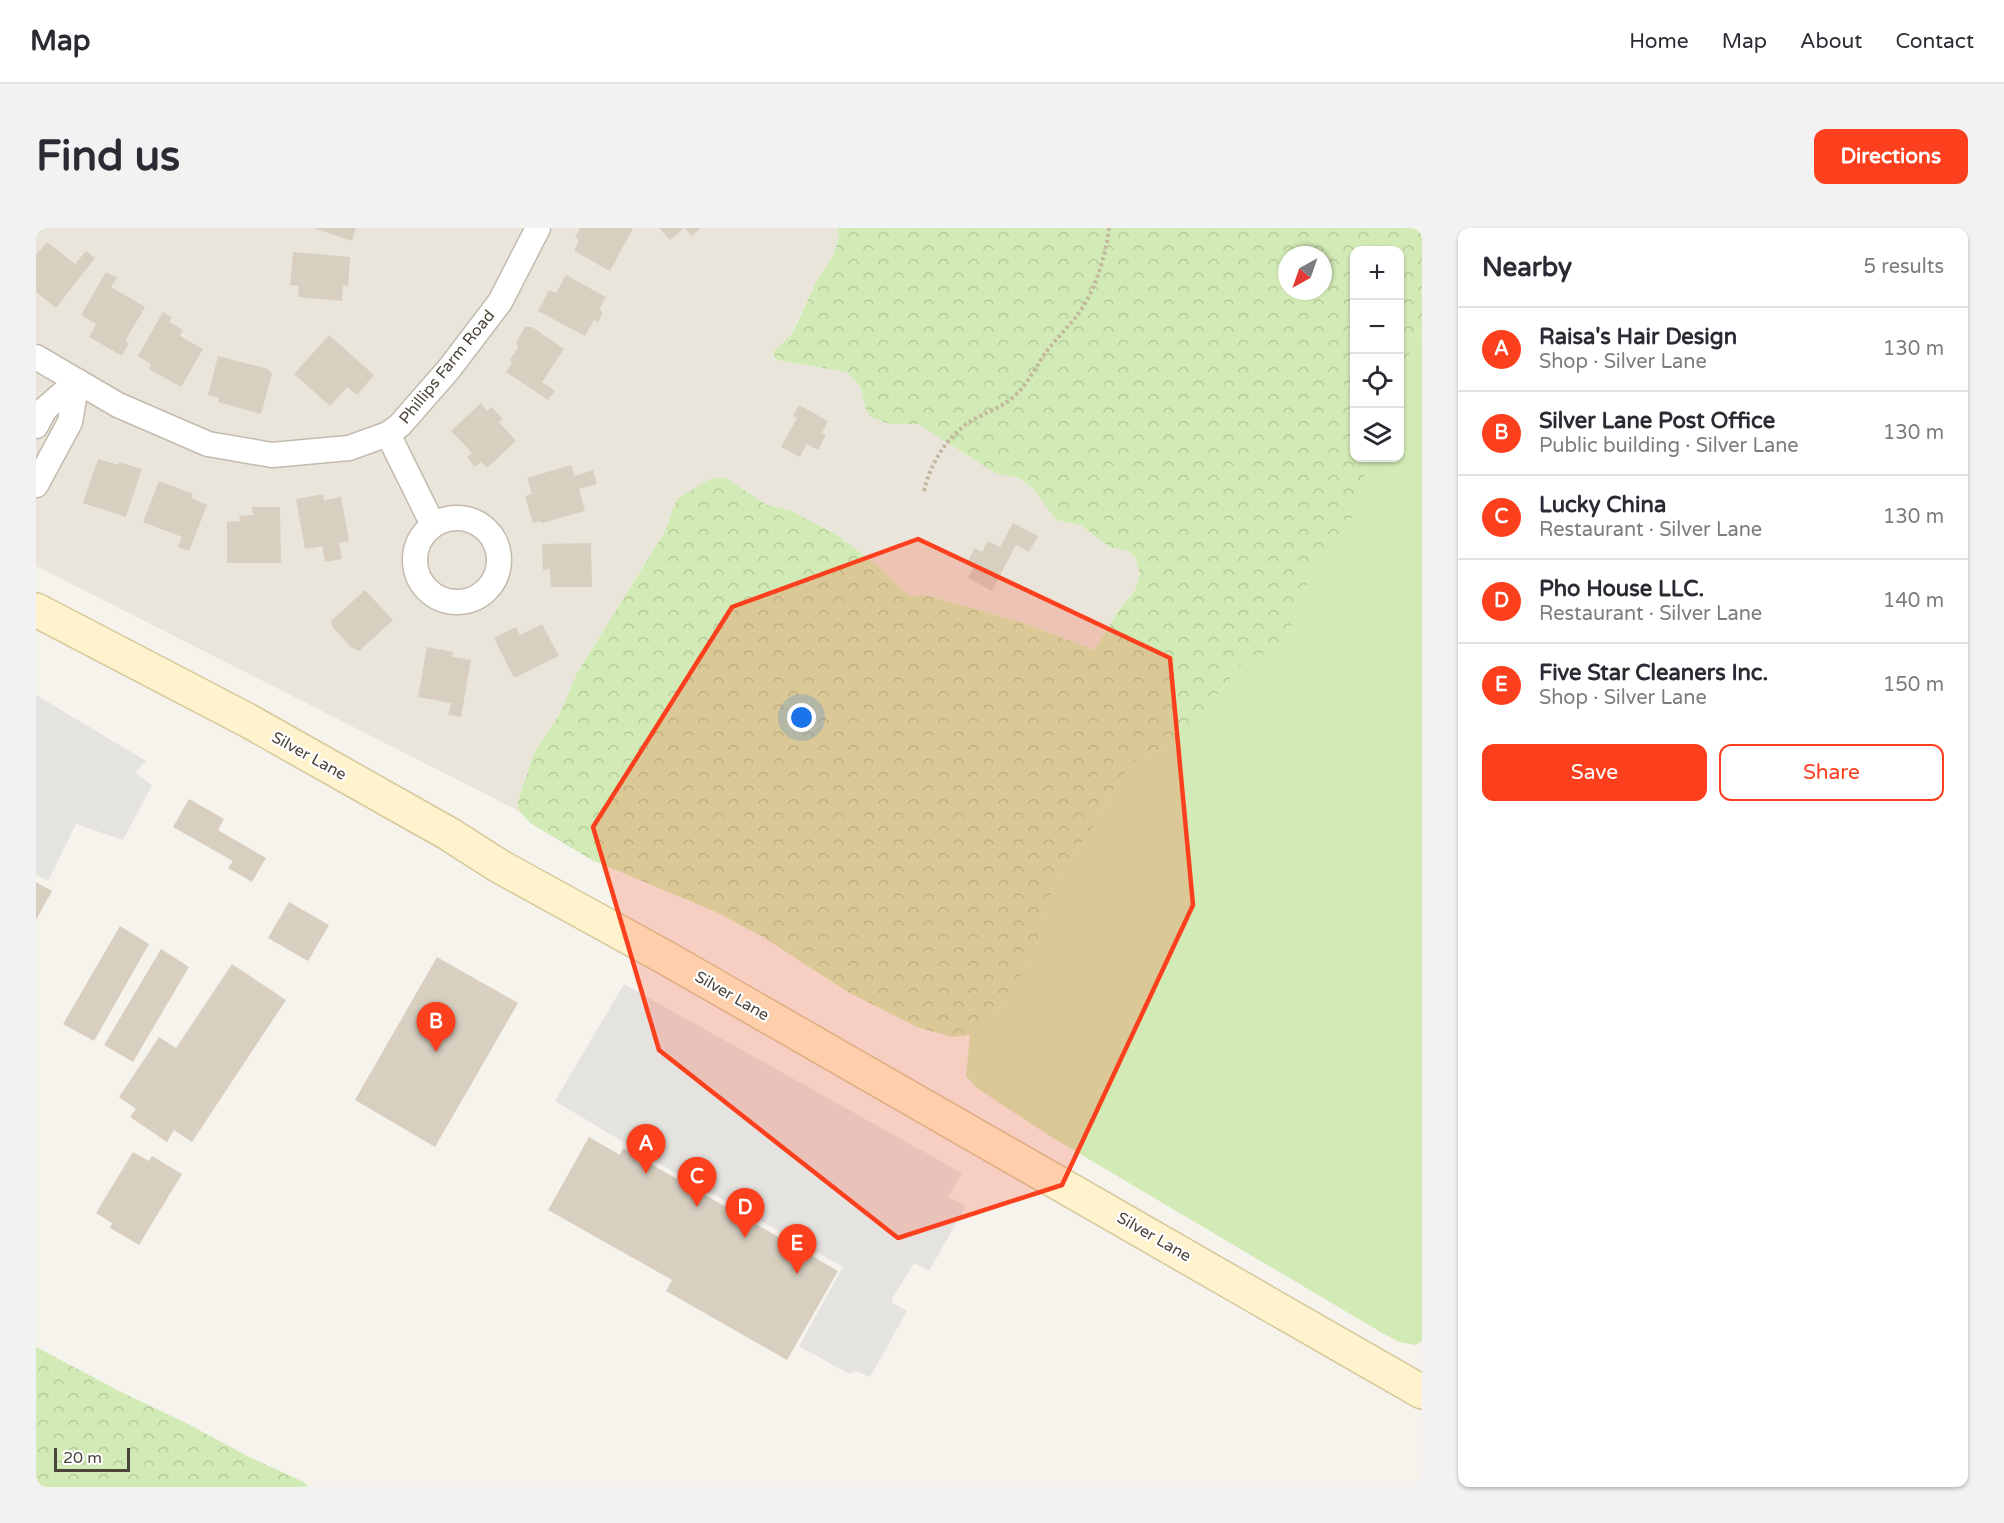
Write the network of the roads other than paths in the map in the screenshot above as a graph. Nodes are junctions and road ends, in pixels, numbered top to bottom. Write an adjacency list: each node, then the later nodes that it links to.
1 (537, 228): 5 (street, Phillips Farm Road)
2 (36, 357): 3 (street, Phillips Farm Road)
3 (77, 381): 4 (street); 5 (street, Phillips Farm Road); 6 (street)
4 (36, 426)
5 (388, 434): 7 (street)
6 (36, 485)
7 (433, 525)
8 (36, 610): 9 (main road, Silver Lane)
9 (1422, 1392)

